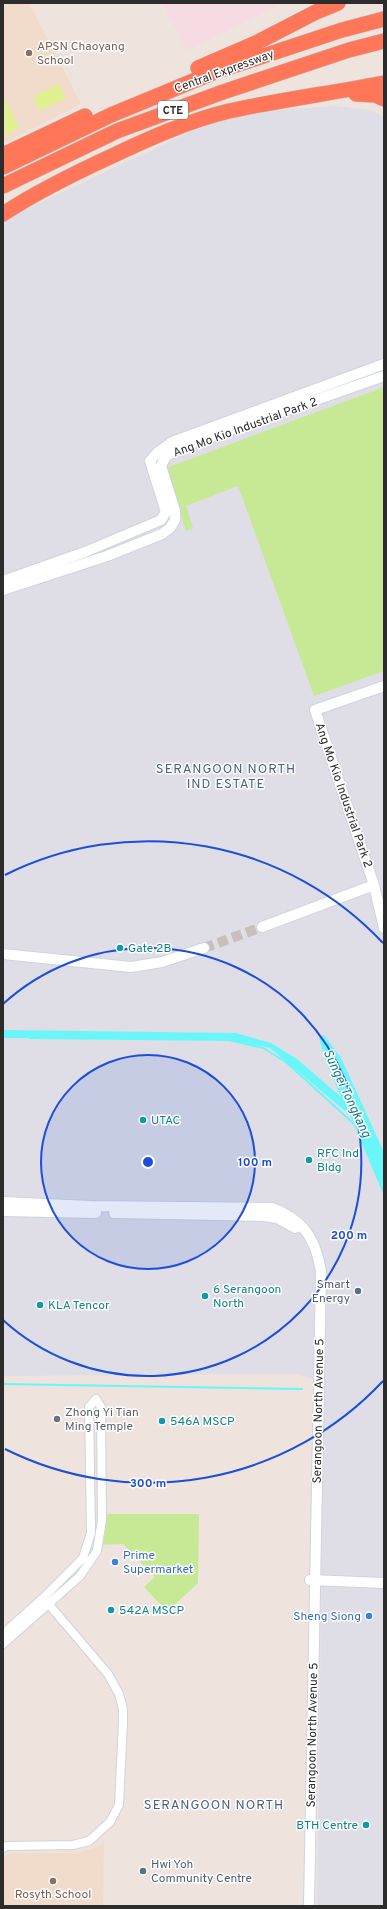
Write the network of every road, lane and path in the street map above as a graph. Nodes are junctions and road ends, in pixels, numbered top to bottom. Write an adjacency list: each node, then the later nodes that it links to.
1 (338, 3): 2 (highway)
2 (319, 8): 8 (highway)
3 (384, 19): 9 (highway, Central Expressway / CTE)
4 (384, 41): 10 (highway, Central Expressway / CTE)
5 (384, 83): 6 (highway)
6 (331, 93): 7 (highway); 11 (highway)
7 (384, 99)
8 (3, 155)
9 (3, 167)
10 (3, 186)
11 (38, 192): 12 (highway); 13 (highway)
12 (3, 204)
13 (3, 214)
14 (384, 364): 16 (street, Ang Mo Kio Industrial Park 2)
15 (384, 376): 17 (street, Ang Mo Kio Industrial Park 2)
16 (3, 581)
17 (3, 590)
18 (384, 686): 19 (street, Ang Mo Kio Industrial Park 2)
19 (374, 885): 20 (street); 21 (street, Ang Mo Kio Industrial Park 2)
20 (262, 927)
21 (384, 928)
22 (204, 948): 23 (street)
23 (3, 954)
24 (3, 1202): 28 (street, Serangoon North Avenue 5)
25 (3, 1211): 28 (street, Serangoon North Avenue 5)
26 (101, 1420): 27 (street); 27 (street); 31 (street)
27 (90, 1421): 31 (street)
28 (313, 1583): 29 (street); 30 (street); 37 (street, Serangoon North Avenue 5); 38 (street, Serangoon North Avenue 5)
29 (384, 1583)
30 (384, 1588)
31 (46, 1601): 32 (street); 33 (street); 34 (street)
32 (3, 1634)
33 (3, 1644)
34 (97, 1834): 35 (street); 36 (street)
35 (3, 1845)
36 (3, 1848)
37 (305, 1906)
38 (309, 1906)

